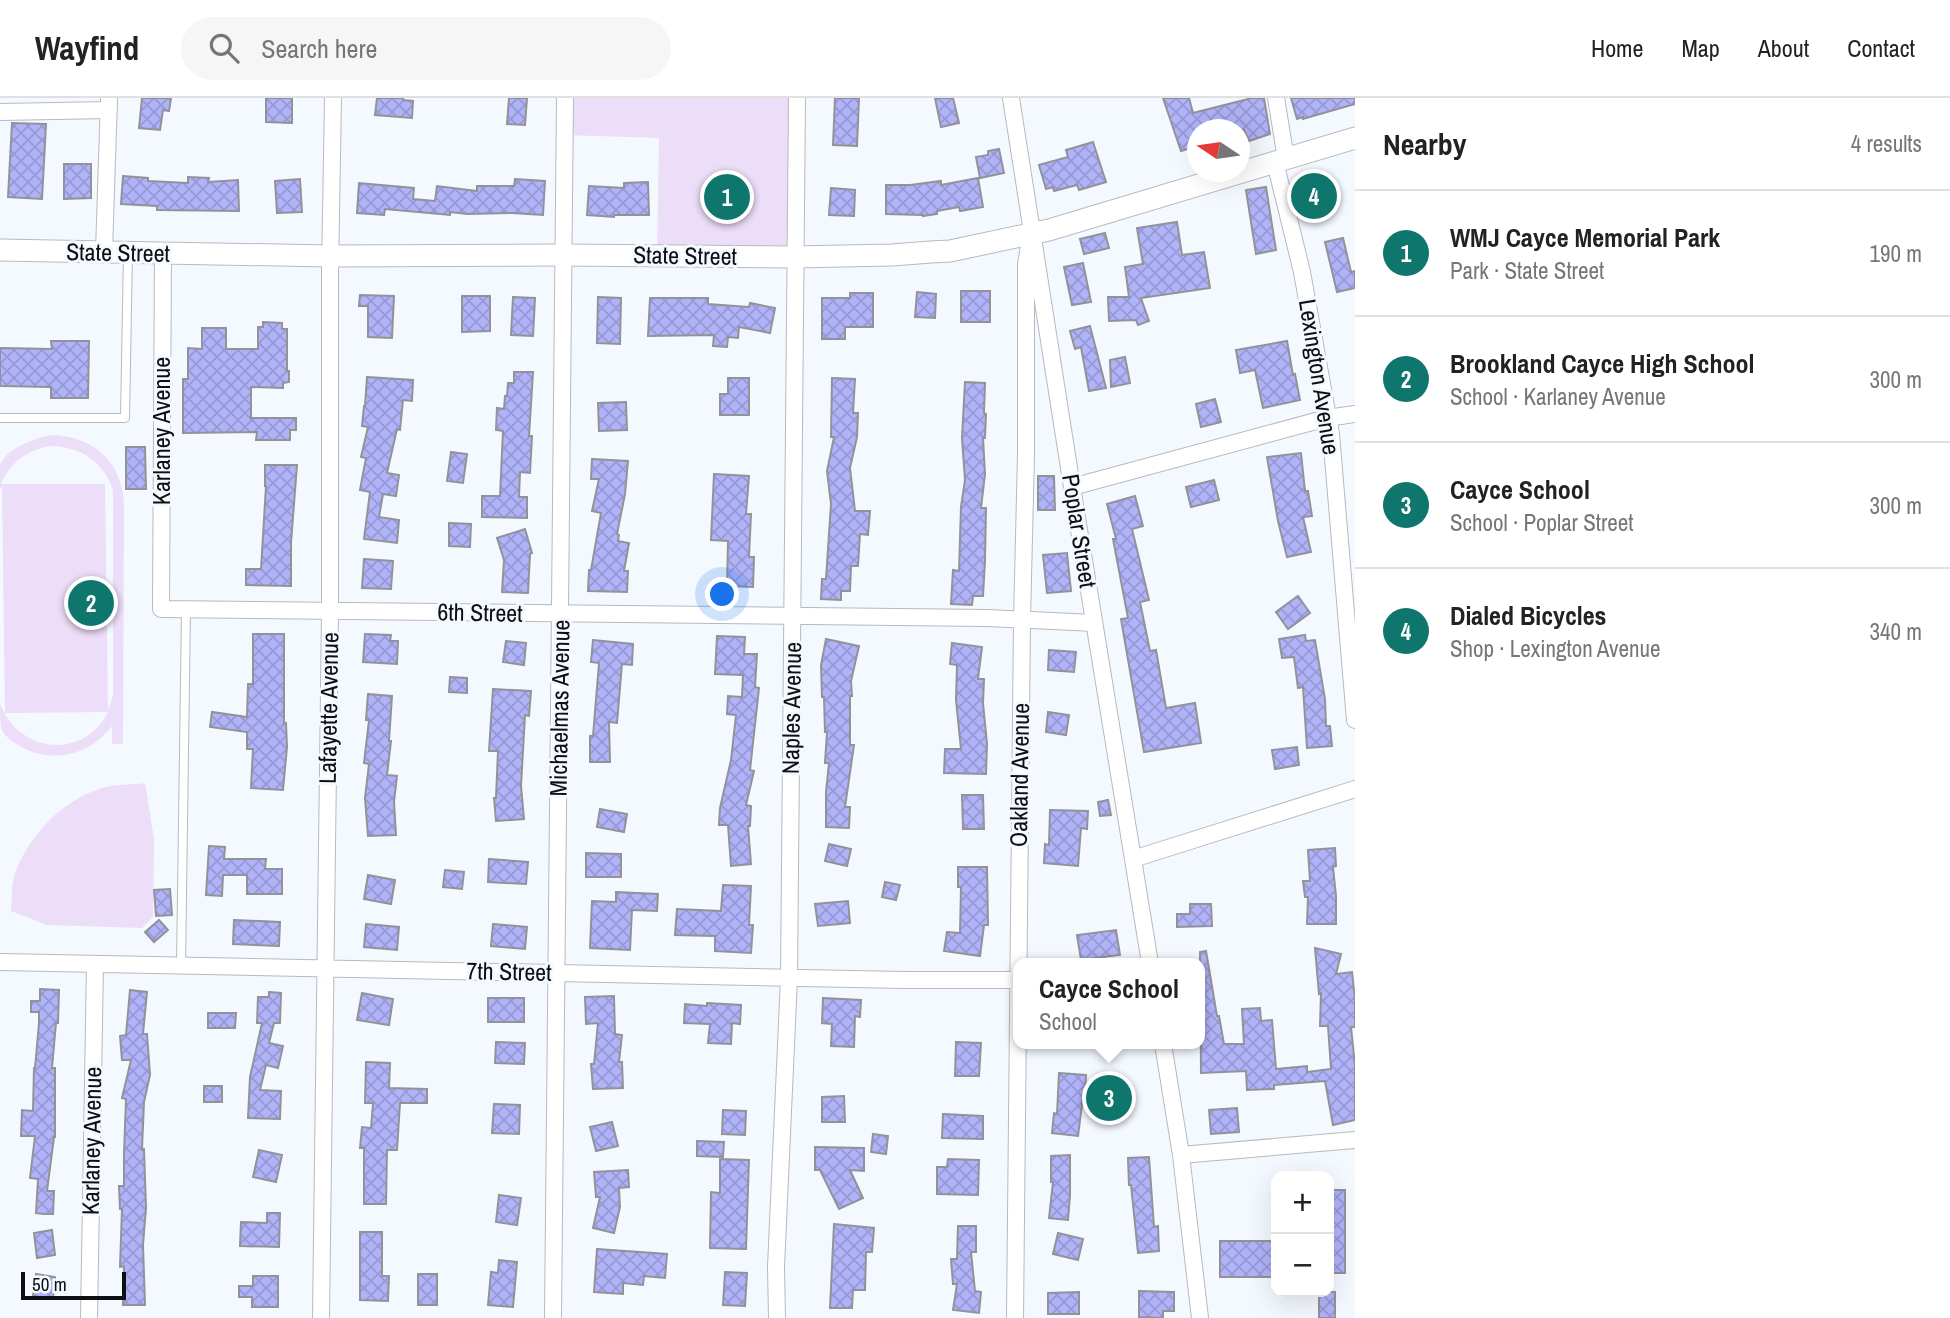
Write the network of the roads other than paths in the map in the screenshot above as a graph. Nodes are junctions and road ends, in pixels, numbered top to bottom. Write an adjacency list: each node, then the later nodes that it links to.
1 (333, 98): 16 (street, Lafayette Avenue)
2 (565, 98): 15 (street, Michaelmas Avenue)
3 (797, 98): 17 (street, Naples Avenue)
4 (1011, 98): 10 (street, Poplar Street)
5 (1276, 98): 9 (street, Lexington Avenue)
6 (109, 104): 7 (street); 12 (street)
7 (0, 112)
8 (1355, 138): 9 (main road, State Street)
9 (1281, 161): 10 (main road, State Street); 20 (street, Lexington Avenue)
10 (1031, 233): 17 (main road, State Street); 21 (street, Poplar Street); 27 (street, Oakland Avenue)
11 (0, 250): 12 (main road, State Street)
12 (104, 252): 13 (main road, State Street)
13 (128, 253): 14 (main road, State Street); 19 (lane)
14 (163, 254): 16 (main road, State Street); 22 (street, Karlaney Avenue)
15 (563, 255): 16 (main road, State Street); 17 (main road, State Street); 25 (street, Michaelmas Avenue)
16 (330, 256): 24 (street, Lafayette Avenue)
17 (794, 257): 26 (street, Naples Avenue)
18 (1355, 414): 20 (street)
19 (0, 418)
20 (1327, 418): 21 (street); 29 (street, Lexington Avenue)
21 (1072, 487): 28 (street, Poplar Street)
22 (161, 609): 23 (street, 6th Street)
23 (186, 609): 24 (street, 6th Street); 36 (lane)
24 (330, 611): 25 (street, 6th Street); 37 (street, Lafayette Avenue)
25 (561, 614): 26 (street, 6th Street); 38 (street, Michaelmas Avenue)
26 (793, 616): 27 (street, 6th Street); 39 (street, Naples Avenue)
27 (1021, 620): 28 (street, 6th Street); 32 (street, Oakland Avenue)
28 (1094, 623): 31 (street, Poplar Street)
29 (1355, 720)
30 (1355, 789): 31 (street)
31 (1133, 859): 33 (street, Poplar Street)
32 (1018, 958)
33 (1149, 958)
34 (0, 962): 35 (street, 7th Street)
35 (95, 964): 36 (street, 7th Street); 45 (street, Karlaney Avenue)
36 (181, 966): 37 (street, 7th Street)
37 (325, 969): 38 (street, 7th Street); 46 (street, Lafayette Avenue)
38 (557, 973): 39 (street, 7th Street); 47 (street, Michaelmas Avenue)
39 (789, 978): 40 (street, 7th Street); 48 (street, Naples Avenue)
40 (1013, 980)
41 (1017, 1049): 49 (street, Oakland Avenue)
42 (1164, 1049): 44 (street)
43 (1355, 1140): 44 (street)
44 (1181, 1155): 50 (street)
45 (89, 1318)
46 (321, 1318)
47 (553, 1318)
48 (777, 1318)
49 (1015, 1318)
50 (1200, 1318)

